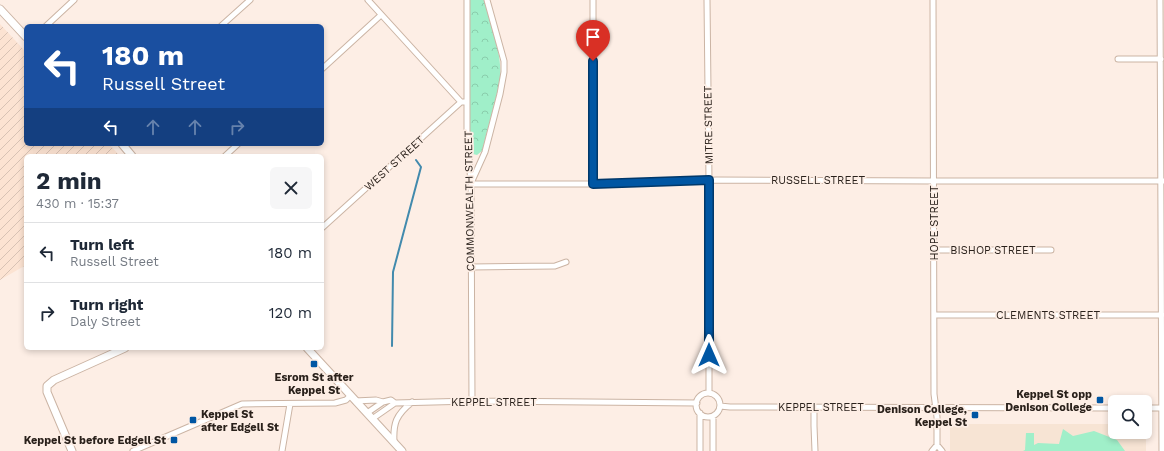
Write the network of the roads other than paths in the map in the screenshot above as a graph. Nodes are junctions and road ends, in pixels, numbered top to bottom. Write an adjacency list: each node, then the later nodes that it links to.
1 (74, 0): 12 (street)
2 (250, 0): 13 (street)
3 (368, 0): 11 (street)
4 (467, 0): 19 (street, COMMONWEALTH STREET)
5 (487, 0): 27 (street)
6 (593, 0): 28 (street)
7 (707, 0): 24 (street, MITRE STREET)
8 (933, 0): 25 (street, HOPE STREET)
9 (1160, 0): 16 (street)
10 (0, 9): 14 (street)
11 (381, 15): 17 (street); 18 (street)
12 (48, 24)
13 (223, 24)
14 (24, 35)
15 (1118, 59): 16 (street)
16 (1161, 59): 26 (street)
17 (324, 67)
18 (461, 102): 19 (street); 29 (street, WEST STREET)
19 (467, 102): 27 (street, COMMONWEALTH STREET)
20 (124, 146): 22 (street)
21 (236, 146): 23 (street)
22 (130, 154)
23 (227, 154)
24 (709, 180): 25 (street, RUSSELL STREET); 28 (street, RUSSELL STREET); 38 (street, MITRE STREET)
25 (934, 181): 26 (street, RUSSELL STREET); 30 (street, HOPE STREET)
26 (1163, 181): 35 (street)
27 (471, 184): 28 (street, RUSSELL STREET); 33 (street, COMMONWEALTH STREET)
28 (593, 184)
29 (324, 226)
30 (934, 250): 31 (street, BISHOP STREET); 34 (street, HOPE STREET)
31 (1051, 250)
32 (566, 262): 33 (street)
33 (471, 267): 40 (street, COMMONWEALTH STREET)
34 (934, 314): 35 (street, CLEMENTS STREET); 47 (street, HOPE STREET)
35 (1162, 315): 51 (street)
36 (121, 350): 57 (street)
37 (309, 350): 39 (street)
38 (709, 393): 44 (street); 46 (street)
39 (353, 398): 41 (street, KEPPEL STREET); 45 (street, KEPPEL STREET); 53 (street)
40 (472, 401): 42 (street, KEPPEL STREET); 44 (street, KEPPEL STREET)
41 (383, 402): 43 (street, KEPPEL STREET); 53 (street)
42 (412, 402): 43 (street, KEPPEL STREET); 55 (street)
43 (395, 403): 53 (street)
44 (697, 403): 52 (street)
45 (290, 404): 58 (street, KEPPEL STREET); 59 (street)
46 (720, 406): 48 (street, KEPPEL STREET); 54 (street)
47 (935, 407): 48 (street, KEPPEL STREET); 49 (street, KEPPEL STREET); 56 (street, HOPE STREET)
48 (814, 408): 63 (street)
49 (1108, 408)
50 (1152, 408): 51 (street)
51 (1163, 408): 66 (street)
52 (700, 413): 54 (street); 61 (street)
53 (370, 416): 55 (street)
54 (713, 416): 62 (street)
55 (394, 442): 60 (street)
56 (937, 445): 64 (street); 65 (street)
57 (72, 451)
58 (134, 451)
59 (282, 451)
60 (402, 451)
61 (700, 451)
62 (713, 451)
63 (815, 451)
64 (932, 451)
65 (942, 451)
66 (1162, 451)

